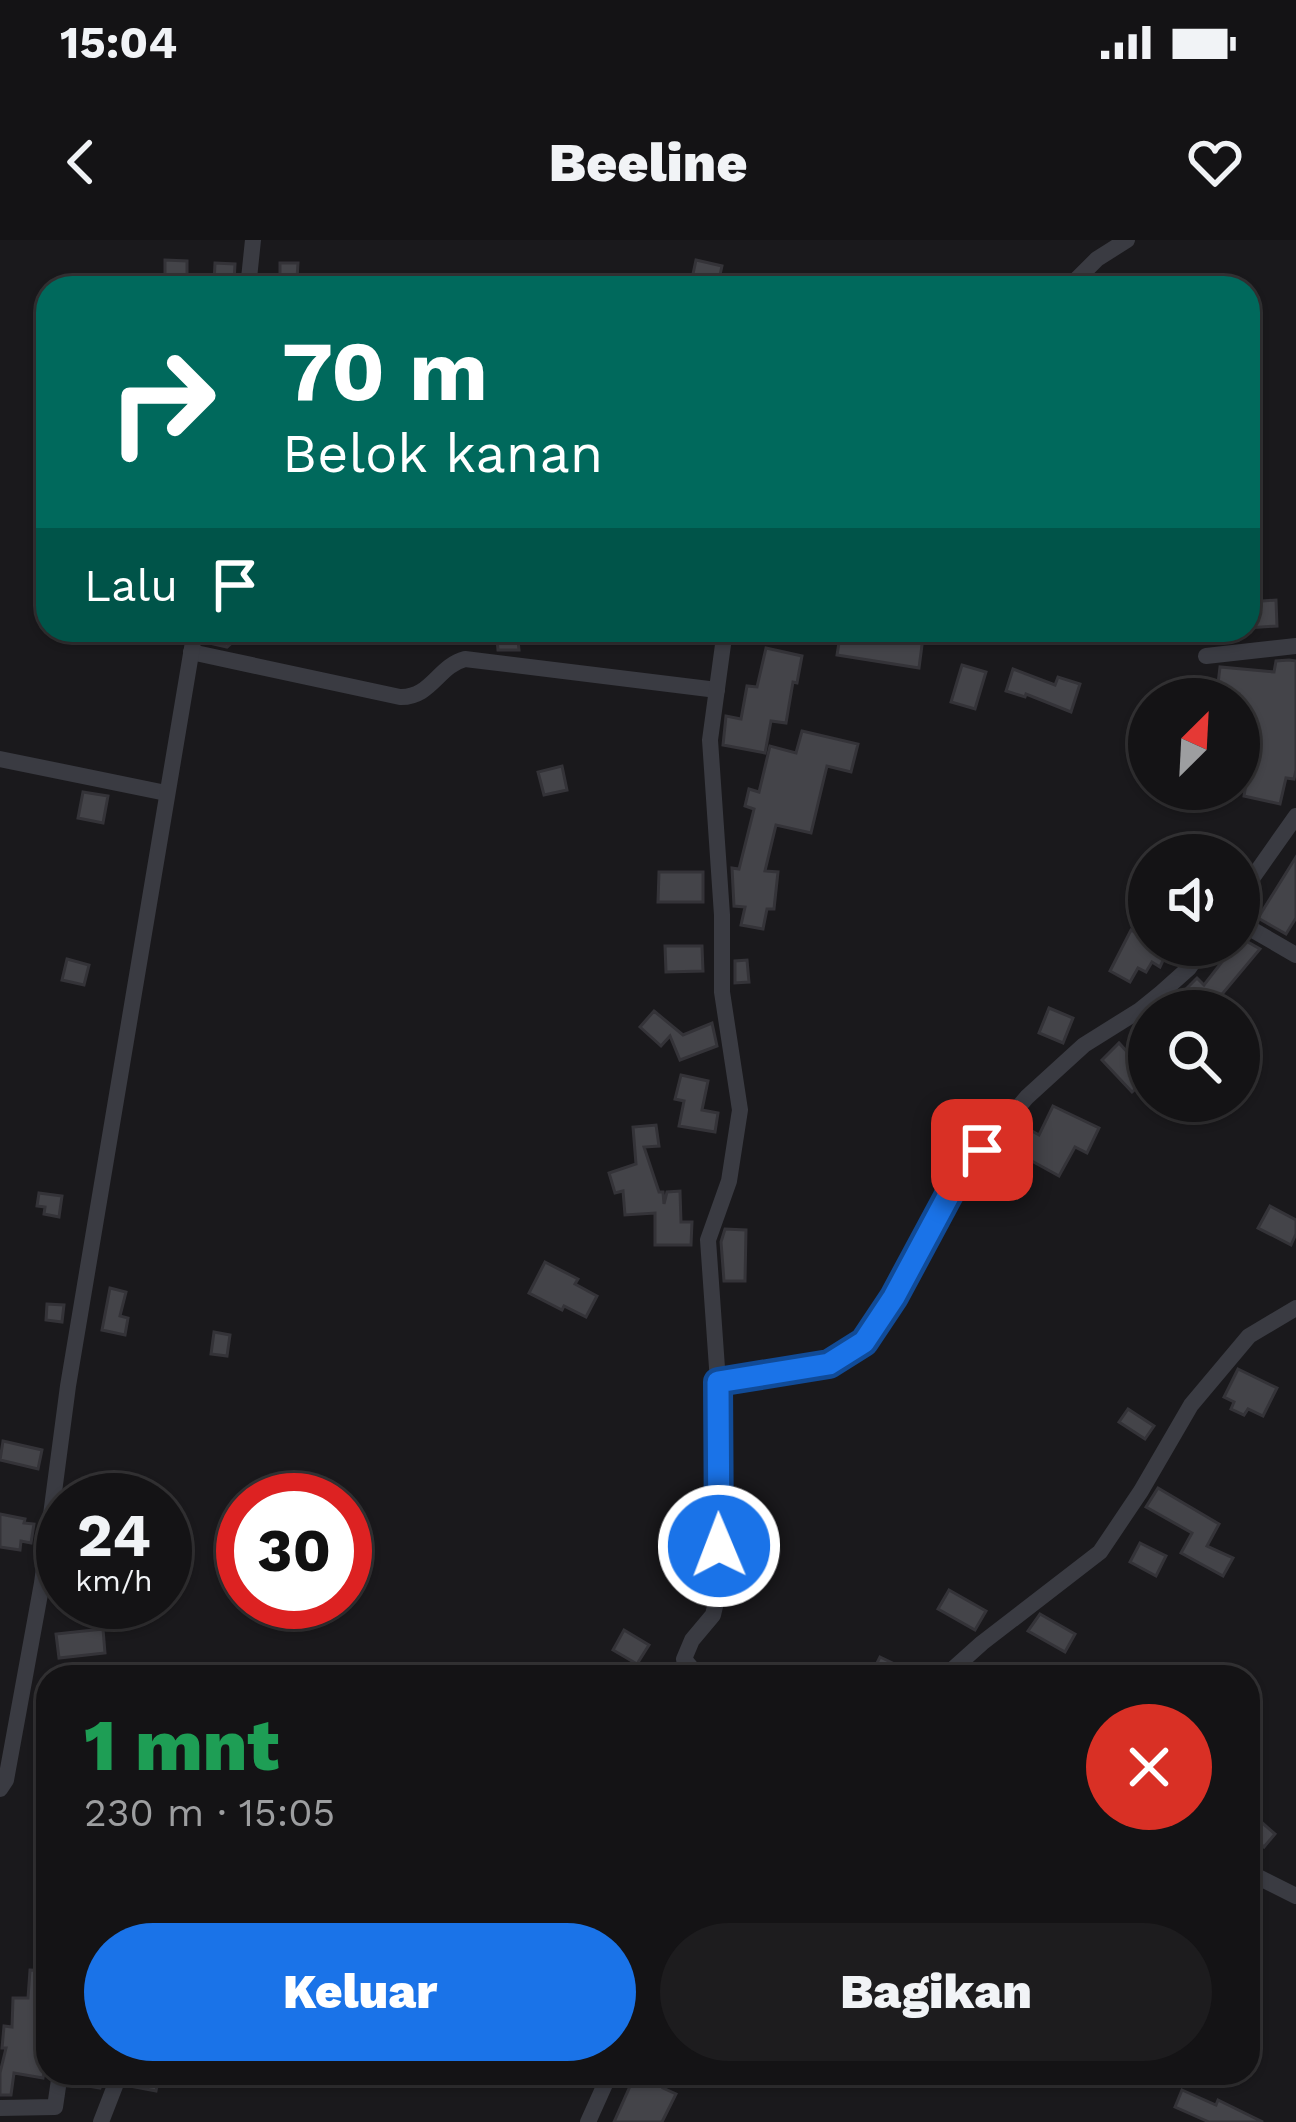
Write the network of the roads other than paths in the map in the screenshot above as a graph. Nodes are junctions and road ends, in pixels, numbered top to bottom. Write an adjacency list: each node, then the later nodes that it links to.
1 (253, 240): 3 (street)
2 (1127, 240): 4 (street)
3 (249, 276)
4 (1080, 276)
5 (193, 642): 8 (street)
6 (723, 642): 10 (street)
7 (1296, 646): 9 (street)
8 (191, 652): 10 (street); 12 (street)
9 (1206, 656)
10 (717, 690): 19 (street)
11 (0, 758): 12 (street)
12 (166, 793): 22 (street)
13 (1296, 816): 14 (street)
14 (1260, 867)
15 (1260, 935): 16 (street)
16 (1296, 956)
17 (1190, 966): 19 (street)
18 (1296, 1308): 21 (street)
19 (718, 1382): 20 (street)
20 (689, 1665)
21 (957, 1665)
22 (0, 1789)
23 (1260, 1878): 24 (street)
24 (1296, 1896)
25 (115, 2085): 29 (street)
26 (605, 2085): 30 (street)
27 (0, 2108): 28 (street)
28 (53, 2114)
29 (101, 2122)
30 (588, 2122)

